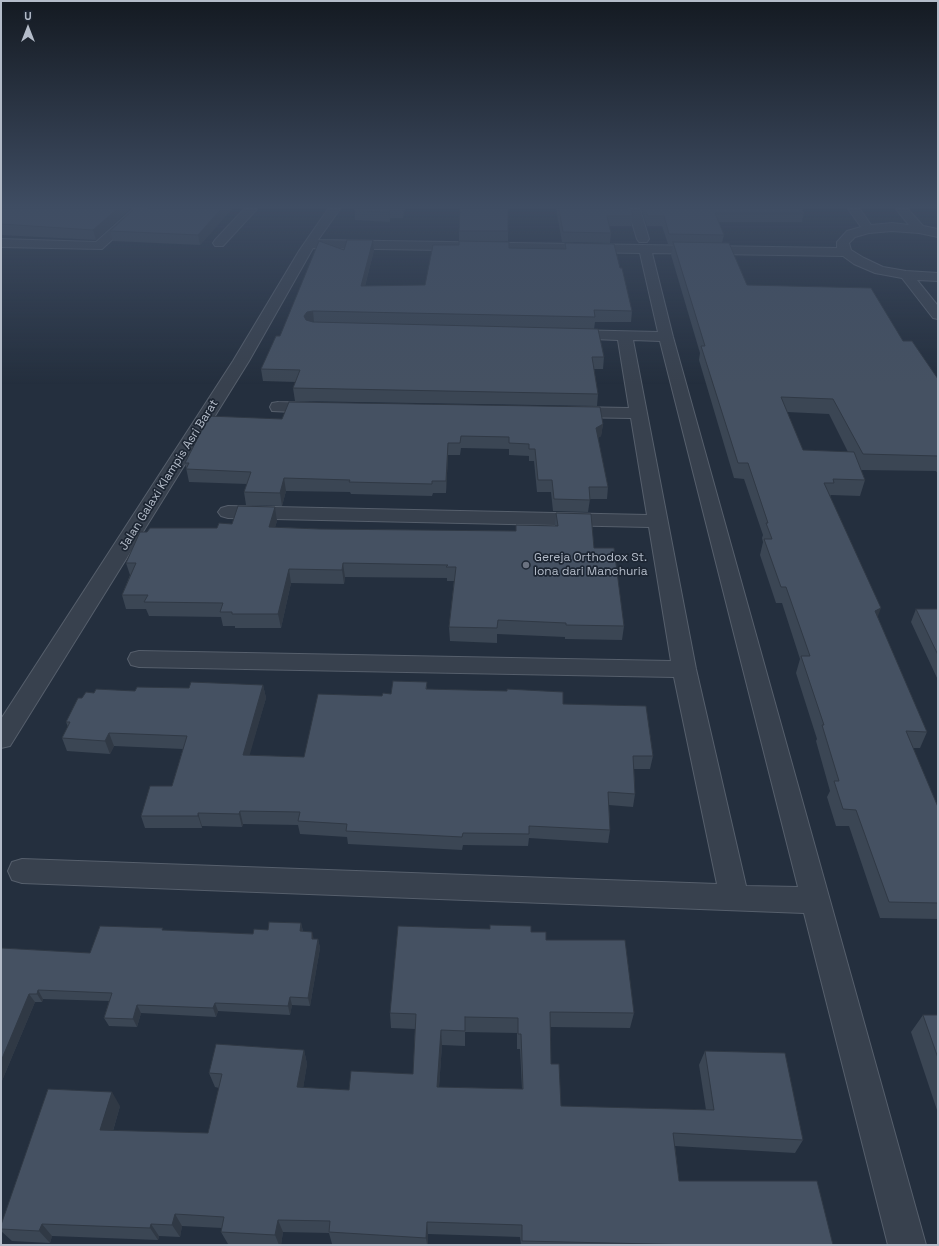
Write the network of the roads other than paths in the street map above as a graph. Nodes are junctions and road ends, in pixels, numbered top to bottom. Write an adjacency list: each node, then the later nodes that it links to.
1 (297, 267): 18 (street, Jalan Galaxi Klampis Asri Barat)
2 (649, 267): 9 (street)
3 (873, 267): 4 (street)
4 (906, 275): 5 (street); 6 (street)
5 (938, 277)
6 (938, 315)
7 (553, 334): 8 (street)
8 (625, 336): 9 (street); 13 (street)
9 (666, 337): 21 (street)
10 (278, 407): 11 (street)
11 (334, 408)
12 (558, 412): 13 (street)
13 (638, 413): 15 (street)
14 (228, 512): 15 (street)
15 (657, 521): 17 (street)
16 (138, 659): 17 (street)
17 (684, 669): 20 (street)
18 (1, 739)
19 (22, 872): 20 (street)
20 (734, 897): 21 (street)
21 (816, 901): 22 (street)
22 (907, 1245)

